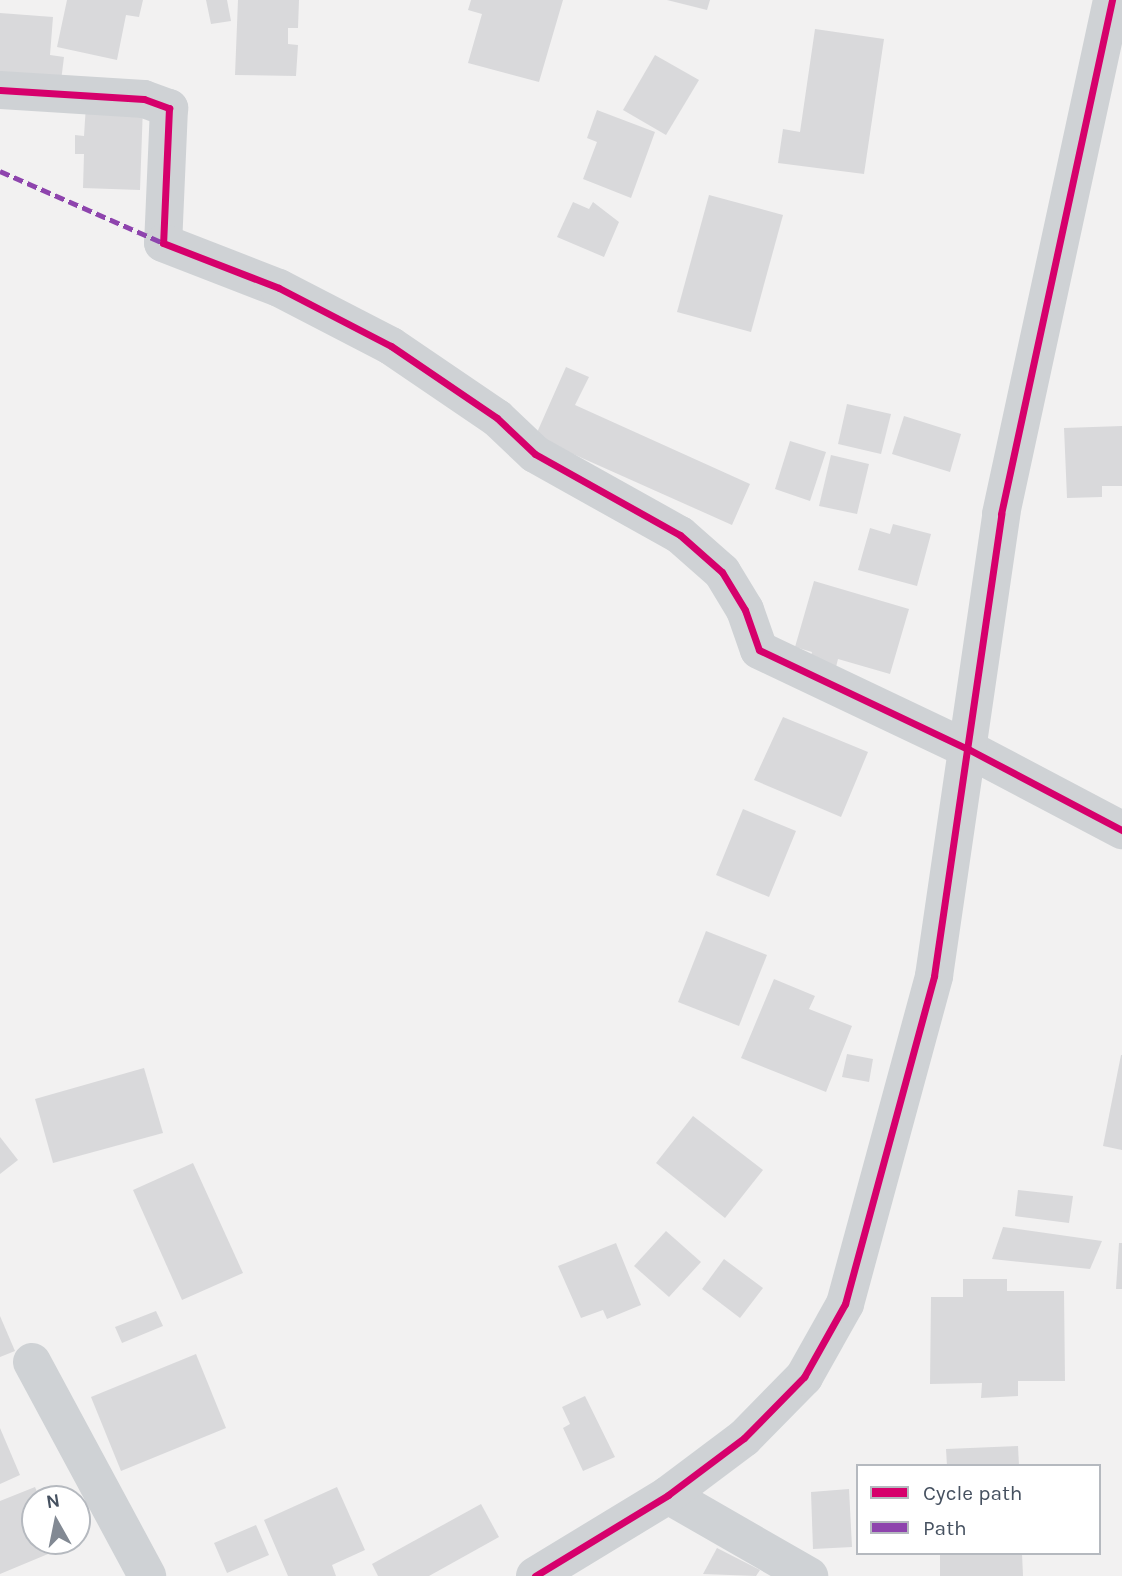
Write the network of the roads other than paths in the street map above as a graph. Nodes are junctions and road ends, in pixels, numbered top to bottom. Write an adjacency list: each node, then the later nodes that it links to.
1 (1112, 0): 3 (street)
2 (0, 90): 3 (street)
3 (970, 750): 4 (street); 6 (street)
4 (1122, 830)
5 (32, 1362): 7 (street)
6 (667, 1495): 8 (street); 9 (street)
7 (147, 1576)
8 (536, 1576)
9 (809, 1576)

